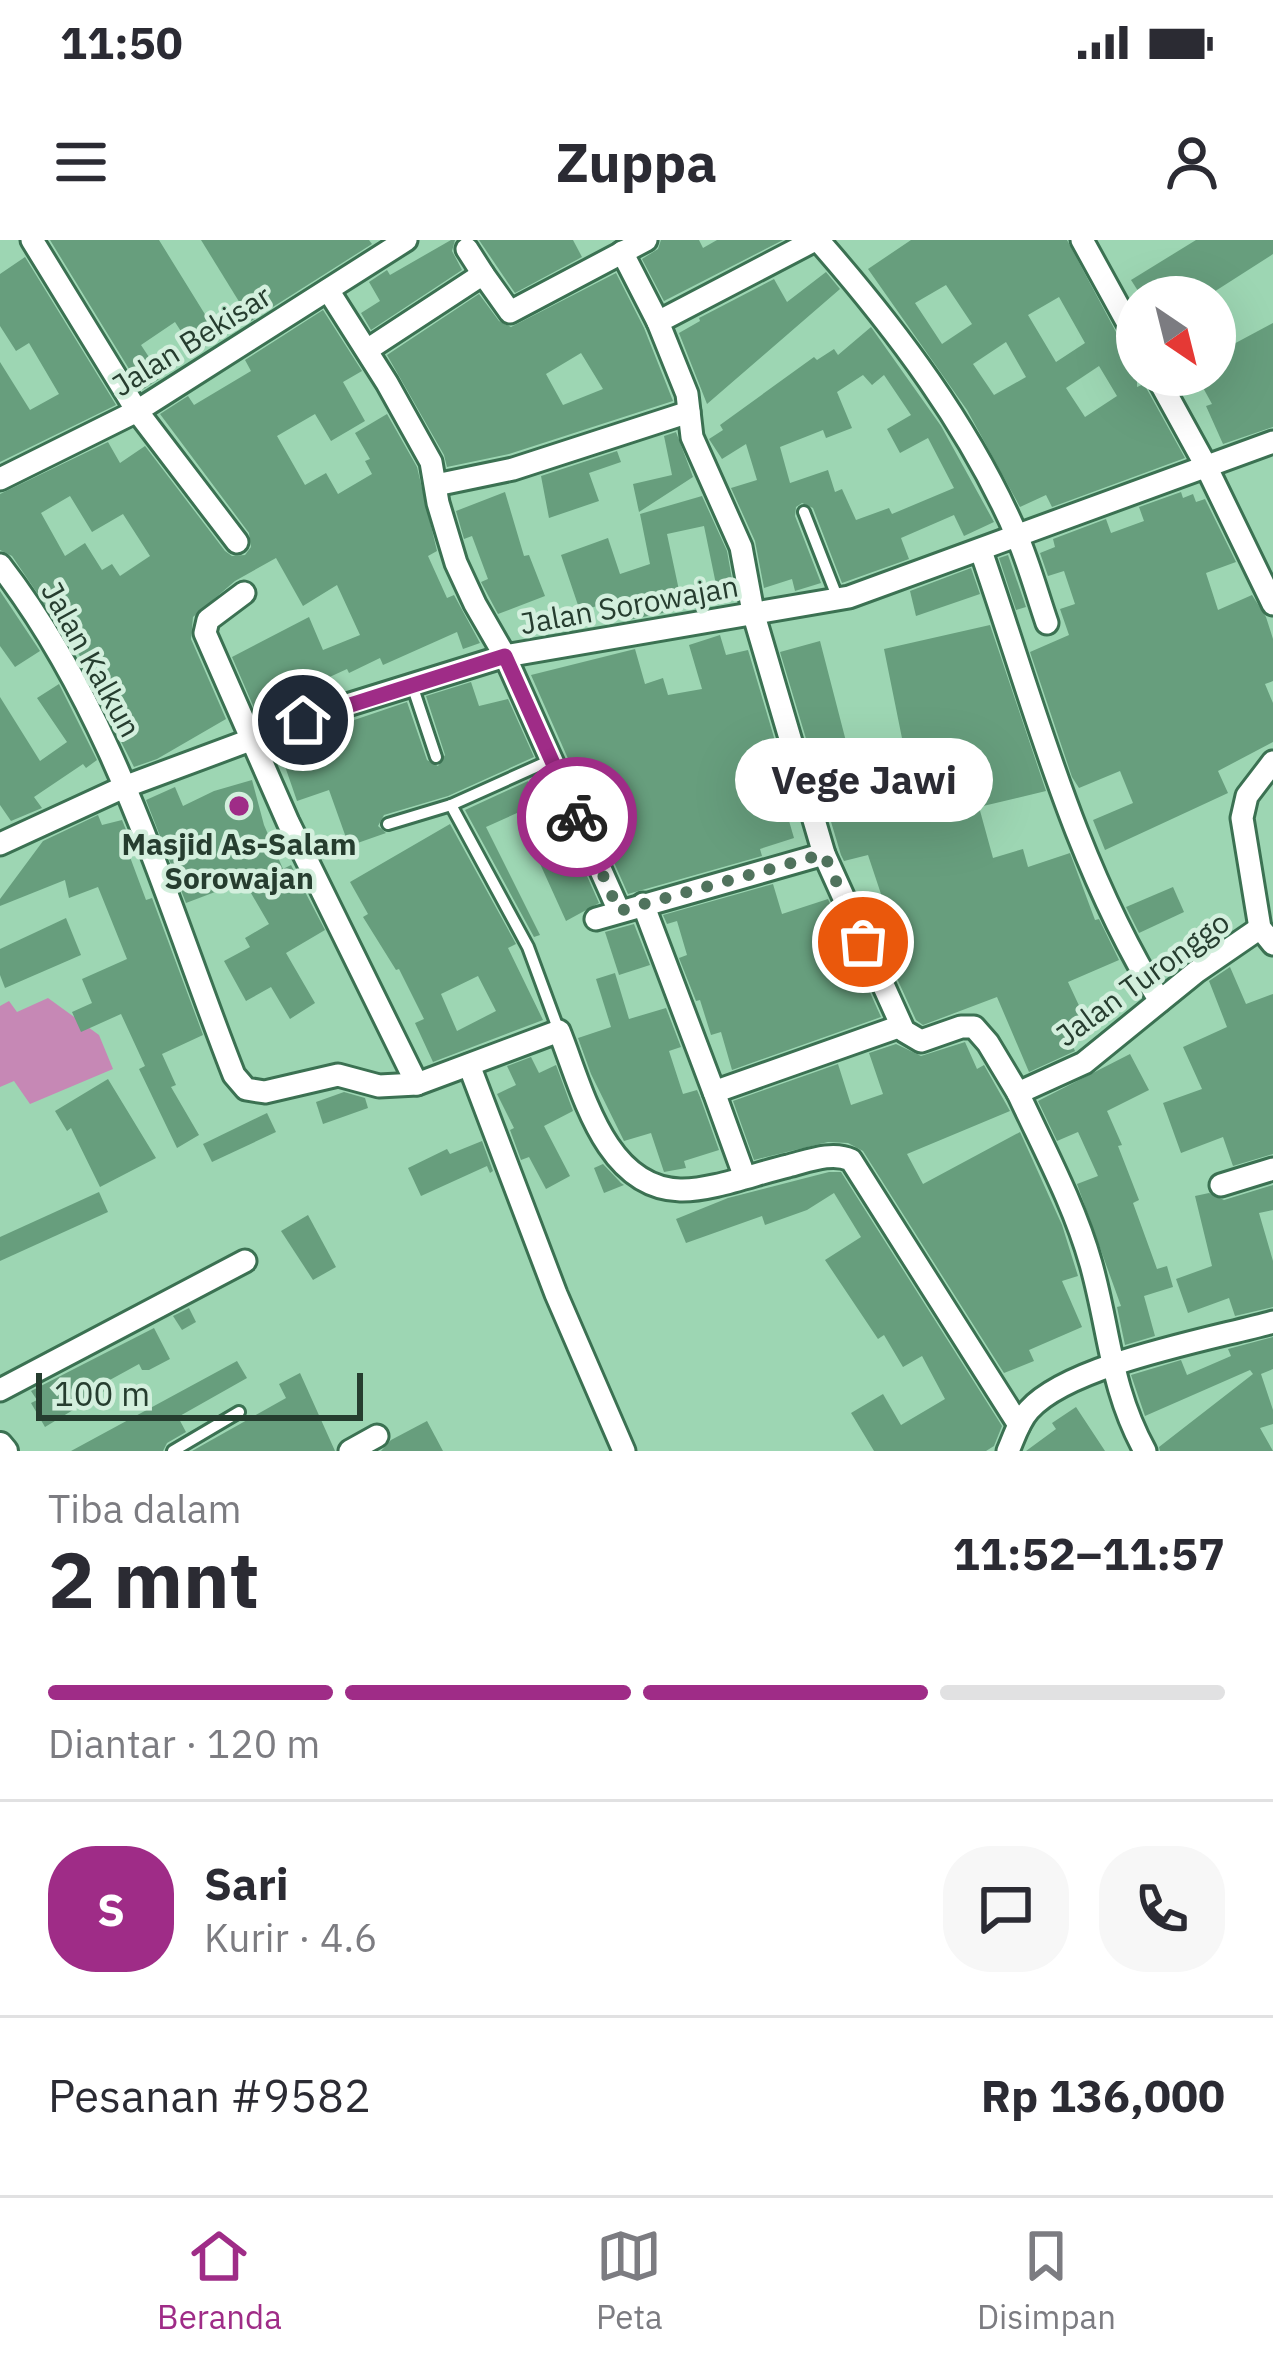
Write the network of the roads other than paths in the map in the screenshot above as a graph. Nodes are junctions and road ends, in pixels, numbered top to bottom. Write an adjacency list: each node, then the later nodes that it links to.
1 (32, 240): 15 (street)
2 (406, 240): 6 (street, Jalan Bekisar)
3 (646, 240): 8 (street)
4 (816, 240): 12 (street); 22 (street)
5 (1082, 240): 11 (street)
6 (382, 246): 10 (street, Jalan Bekisar)
7 (467, 249): 9 (street)
8 (622, 252): 9 (street); 12 (street)
9 (483, 274): 13 (street)
10 (328, 290): 13 (street); 15 (street, Jalan Bekisar)
11 (1116, 302)
12 (658, 322): 16 (street)
13 (367, 350): 20 (street)
14 (1168, 396): 18 (street)
15 (137, 411): 19 (street, Jalan Bekisar); 23 (street)
16 (689, 412): 20 (street); 29 (street)
17 (1273, 442): 18 (street, Jalan Sorowajan)
18 (1205, 464): 22 (street, Jalan Sorowajan); 28 (street)
19 (0, 479)
20 (436, 484): 31 (street)
21 (804, 512): 27 (lane)
22 (1018, 537): 24 (street, Jalan Sorowajan); 30 (street)
23 (237, 542)
24 (981, 551): 27 (street, Jalan Sorowajan); 46 (street)
25 (0, 565): 37 (street, Jalan Kalkun)
26 (244, 593): 33 (street)
27 (838, 599): 29 (street, Jalan Sorowajan)
28 (1273, 604)
29 (753, 612): 31 (street, Jalan Sorowajan); 41 (street)
30 (1047, 623)
31 (505, 656): 32 (street, Jalan Sorowajan); 35 (street)
32 (412, 685): 33 (street, Jalan Sorowajan); 34 (lane)
33 (251, 740): 37 (street, Jalan Sorowajan); 50 (street)
34 (436, 757)
35 (551, 760): 38 (lane); 43 (street)
36 (1273, 762): 45 (street)
37 (124, 787): 40 (street, Jalan Sorowajan); 50 (street, Jalan Kalkun)
38 (451, 805): 39 (lane); 48 (lane)
39 (388, 824)
40 (0, 844)
41 (824, 854): 42 (street); 47 (street)
42 (643, 904): 43 (street); 51 (street)
43 (619, 911): 44 (street)
44 (596, 919)
45 (1266, 927): 46 (street, Jalan Turonggo)
46 (1160, 1001): 52 (street, Jalan Turonggo)
47 (901, 1026): 51 (street); 52 (street)
48 (560, 1031): 49 (street); 54 (street)
49 (469, 1065): 50 (street); 65 (street)
50 (417, 1084)
51 (714, 1092): 54 (street)
52 (1018, 1093): 58 (street)
53 (1273, 1168): 55 (street)
54 (744, 1175): 61 (street)
55 (1221, 1185)
56 (244, 1261): 59 (street)
57 (1273, 1322): 58 (street)
58 (1111, 1367): 61 (street); 67 (street)
59 (0, 1390)
60 (239, 1412): 63 (lane)
61 (1019, 1425): 66 (street)
62 (377, 1436): 64 (street)
63 (173, 1451)
64 (350, 1451)
65 (624, 1451)
66 (1008, 1451)
67 (1145, 1451)

